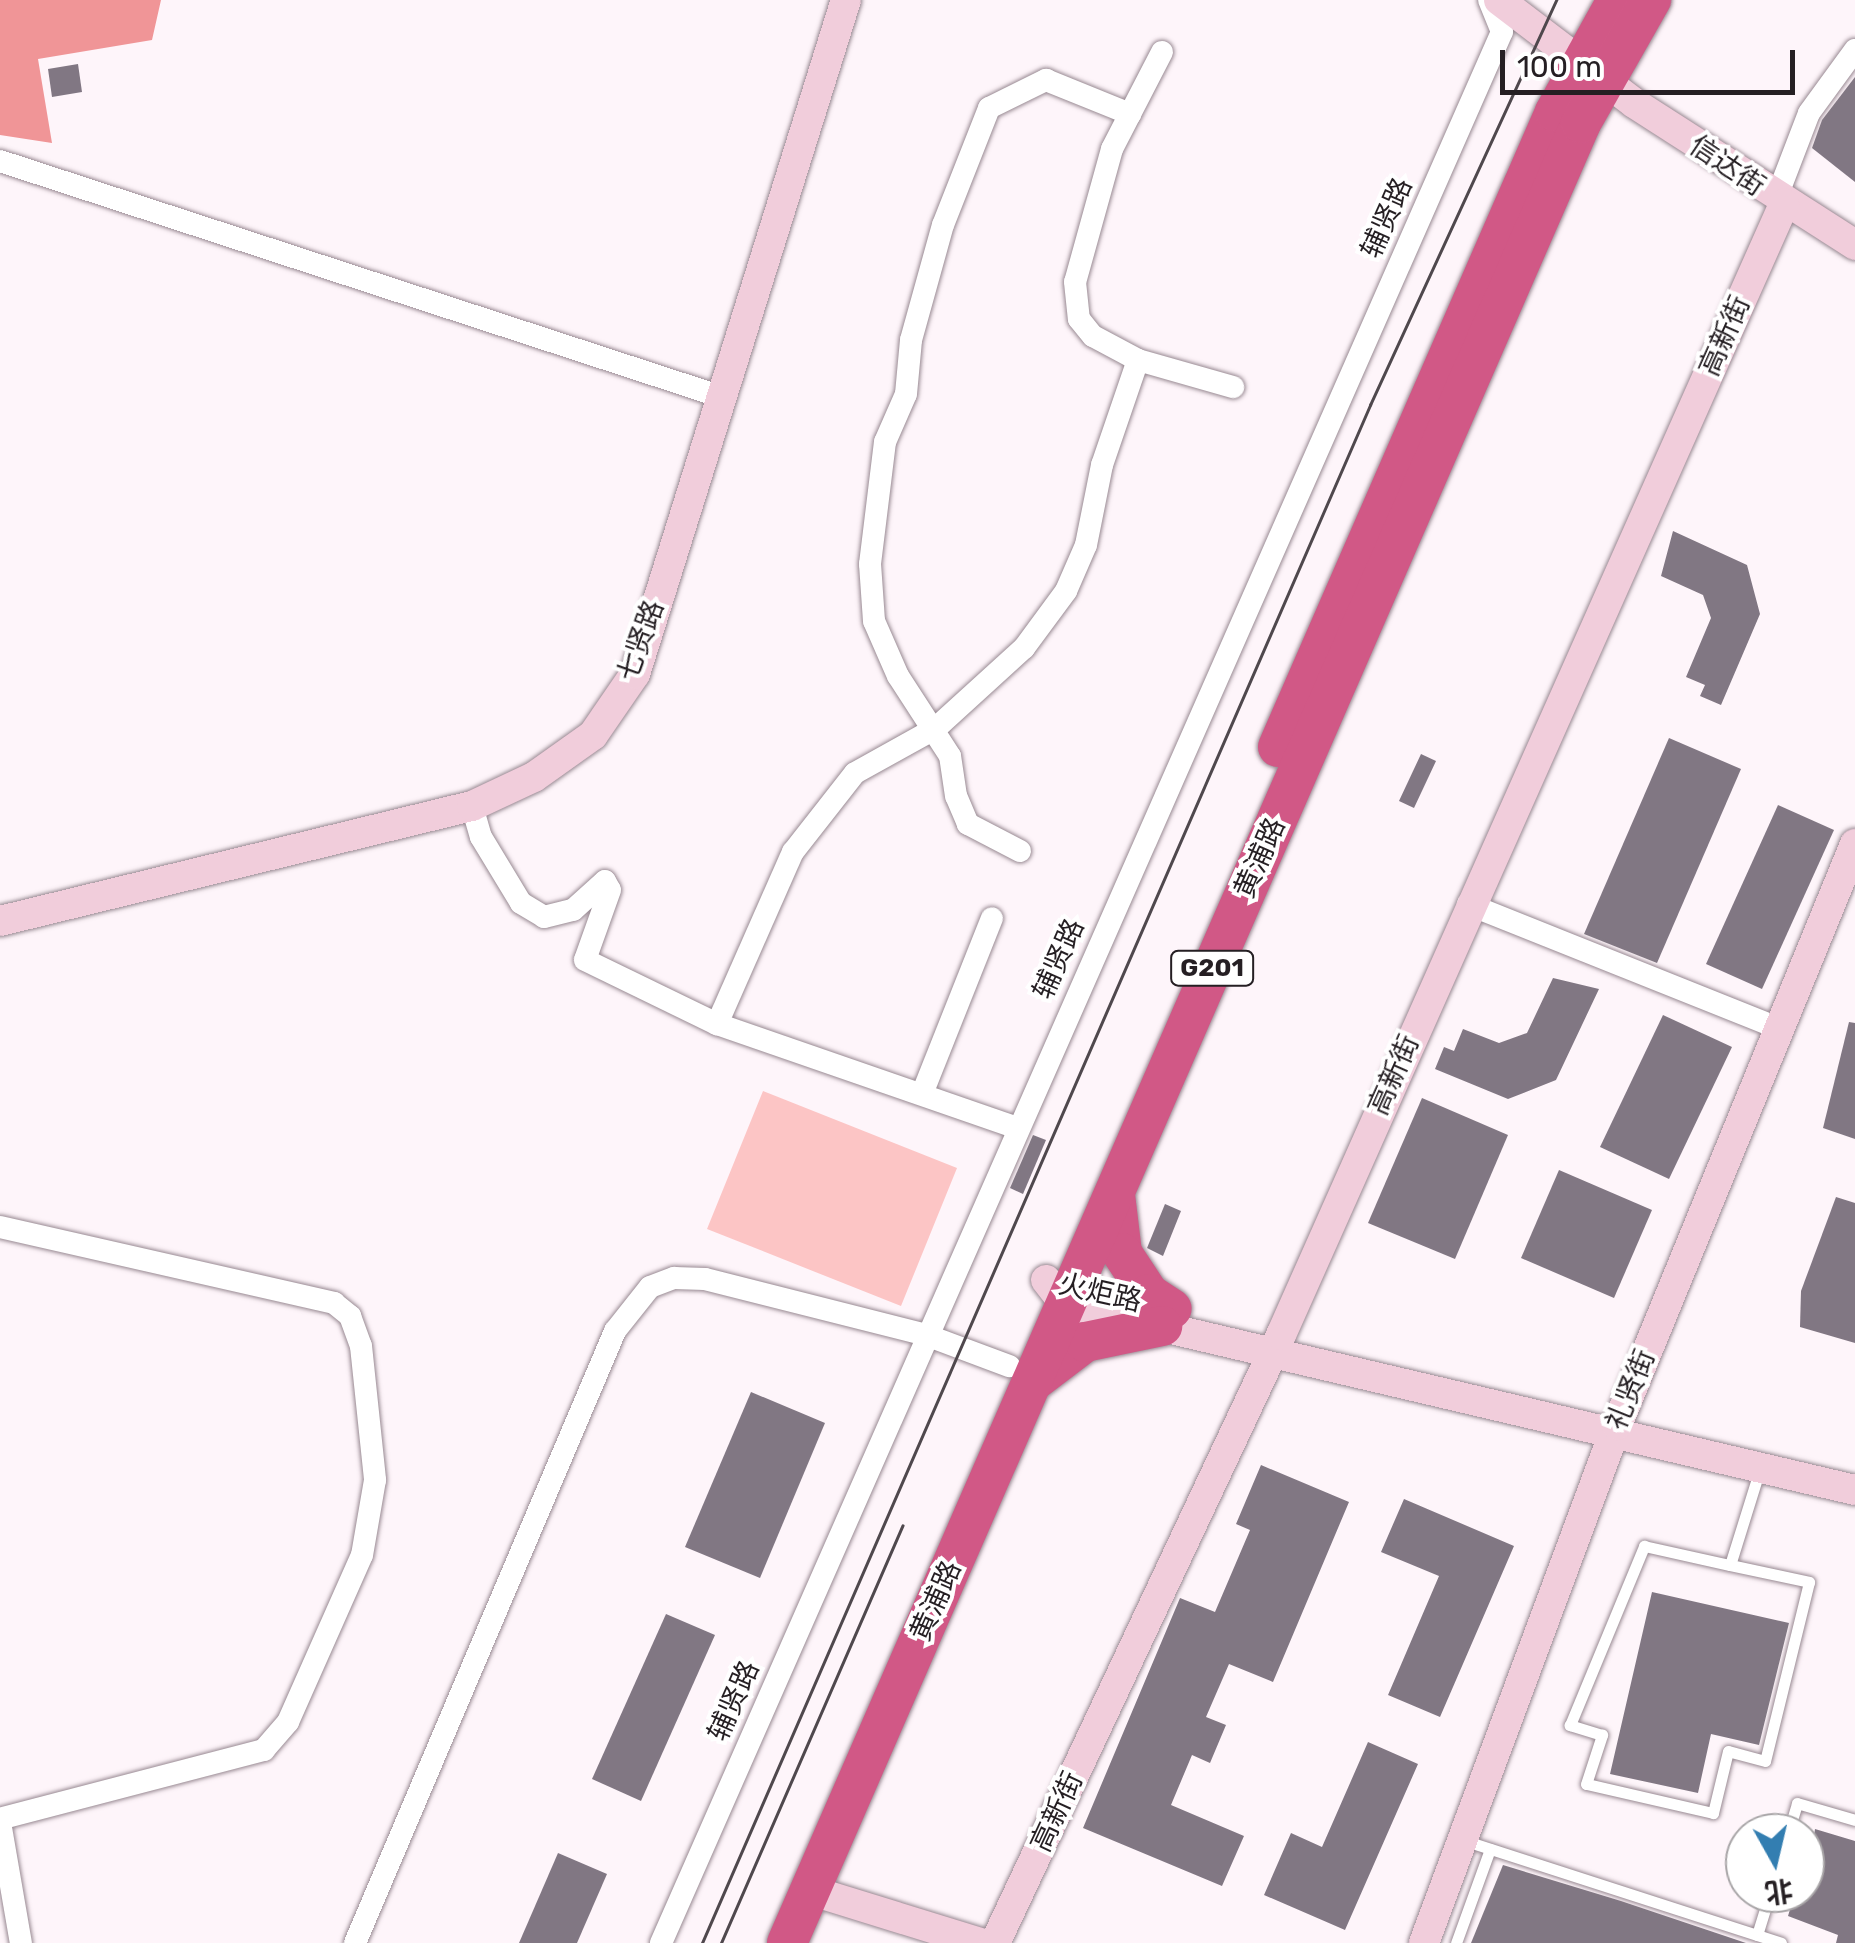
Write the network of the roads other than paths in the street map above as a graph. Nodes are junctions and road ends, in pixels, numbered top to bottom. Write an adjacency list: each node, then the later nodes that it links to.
1 (846, 0): 15 (street, 七贤路)
2 (1490, 0): 26 (street, 辅贤路)
3 (1499, 0): 8 (street, 信达街)
4 (1617, 0): 8 (highway, 黄浦路 / G201)
5 (1651, 0): 8 (highway, 黄浦路 / G201)
6 (1855, 50): 11 (street)
7 (1162, 52): 9 (street)
8 (1592, 73): 11 (street, 信达街); 27 (highway, 黄浦路 / G201); 29 (highway, 黄浦路 / G201)
9 (1130, 114): 13 (street); 16 (street)
10 (0, 161): 15 (street)
11 (1780, 202): 12 (street, 信达街); 20 (street, 高新街)
12 (1855, 246)
13 (1138, 360): 14 (street); 16 (street)
14 (1233, 388)
15 (718, 396): 17 (street, 七贤路)
16 (936, 728): 18 (street); 23 (street)
17 (472, 806): 22 (street, 七贤路); 23 (street)
18 (1020, 852)
19 (1851, 865): 24 (street, 礼贤街)
20 (1468, 904): 24 (street); 32 (street, 高新街)
21 (992, 918): 25 (street)
22 (0, 921)
23 (717, 1024): 25 (street)
24 (1778, 1028): 34 (street, 礼贤街)
25 (922, 1094): 26 (street)
26 (1017, 1128): 31 (street, 辅贤路)
27 (1115, 1191): 29 (highway, 黄浦路 / G201); 30 (highway)
28 (0, 1226): 40 (street)
29 (1062, 1290): 30 (street, 火炬路); 33 (highway, 黄浦路 / G201)
30 (1167, 1318): 32 (street, 火炬路); 33 (highway)
31 (926, 1335): 33 (street); 47 (street); 48 (street, 辅贤路)
32 (1277, 1344): 34 (street, 火炬路); 52 (street, 高新街)
33 (1019, 1376): 43 (highway, 黄浦路 / G201); 49 (highway, 黄浦路 / G201)
34 (1617, 1424): 35 (street, 火炬路); 36 (street, 火炬路); 42 (street, 礼贤街)
35 (1761, 1468): 37 (street, 火炬路); 38 (lane)
36 (1855, 1469)
37 (1855, 1490)
38 (1730, 1565): 38 (lane)
39 (1794, 1813): 41 (lane)
40 (0, 1820): 46 (street)
41 (1855, 1820)
42 (1476, 1844): 45 (lane); 53 (street, 礼贤街); 54 (lane)
43 (809, 1890): 50 (highway, 黄浦路 / G201); 51 (street)
44 (1764, 1913): 45 (lane)
45 (1757, 1935): 55 (lane)
46 (21, 1943)
47 (355, 1943)
48 (662, 1943)
49 (758, 1943)
50 (786, 1943)
51 (980, 1943)
52 (995, 1943)
53 (1424, 1943)
54 (1456, 1943)
55 (1781, 1943)

